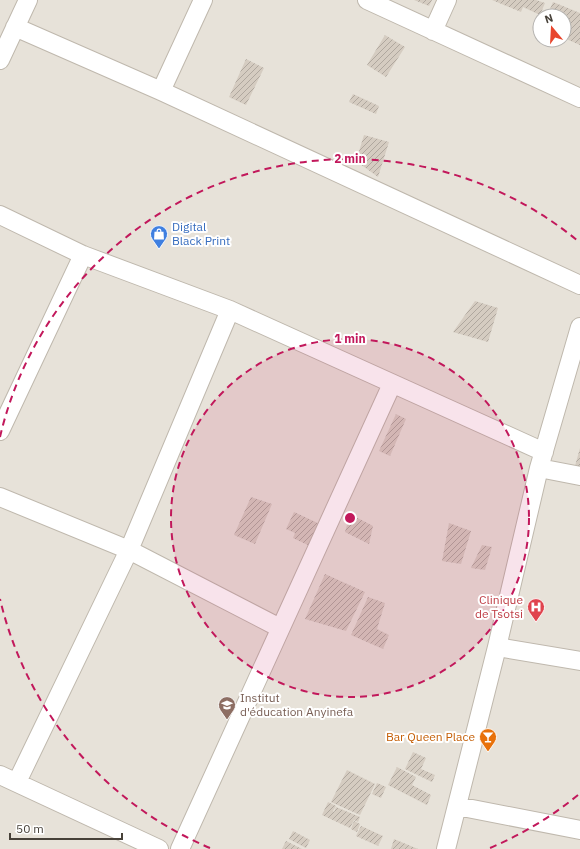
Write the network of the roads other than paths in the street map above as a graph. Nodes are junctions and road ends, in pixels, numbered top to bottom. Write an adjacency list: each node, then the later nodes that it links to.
1 (28, 0): 5 (street)
2 (203, 0): 8 (street)
3 (367, 0): 6 (street)
4 (447, 0): 6 (street)
5 (16, 27): 7 (street); 8 (street)
6 (433, 31): 9 (street)
7 (0, 60)
8 (160, 91): 12 (street)
9 (580, 98)
10 (0, 215): 11 (street)
11 (83, 255): 13 (street); 16 (street)
12 (580, 285)
13 (230, 310): 15 (street); 20 (street)
14 (580, 327): 17 (street)
15 (392, 384): 17 (street); 21 (street)
16 (0, 431)
17 (541, 460): 18 (street); 22 (street)
18 (580, 476)
19 (0, 497): 20 (street)
20 (129, 550): 21 (street); 25 (street)
21 (280, 628): 29 (street)
22 (498, 648): 23 (street); 26 (street)
23 (580, 661)
24 (0, 775): 25 (street)
25 (17, 782): 28 (street)
26 (457, 806): 27 (street); 30 (street)
27 (580, 830)
28 (159, 849)
29 (180, 849)
30 (446, 849)

